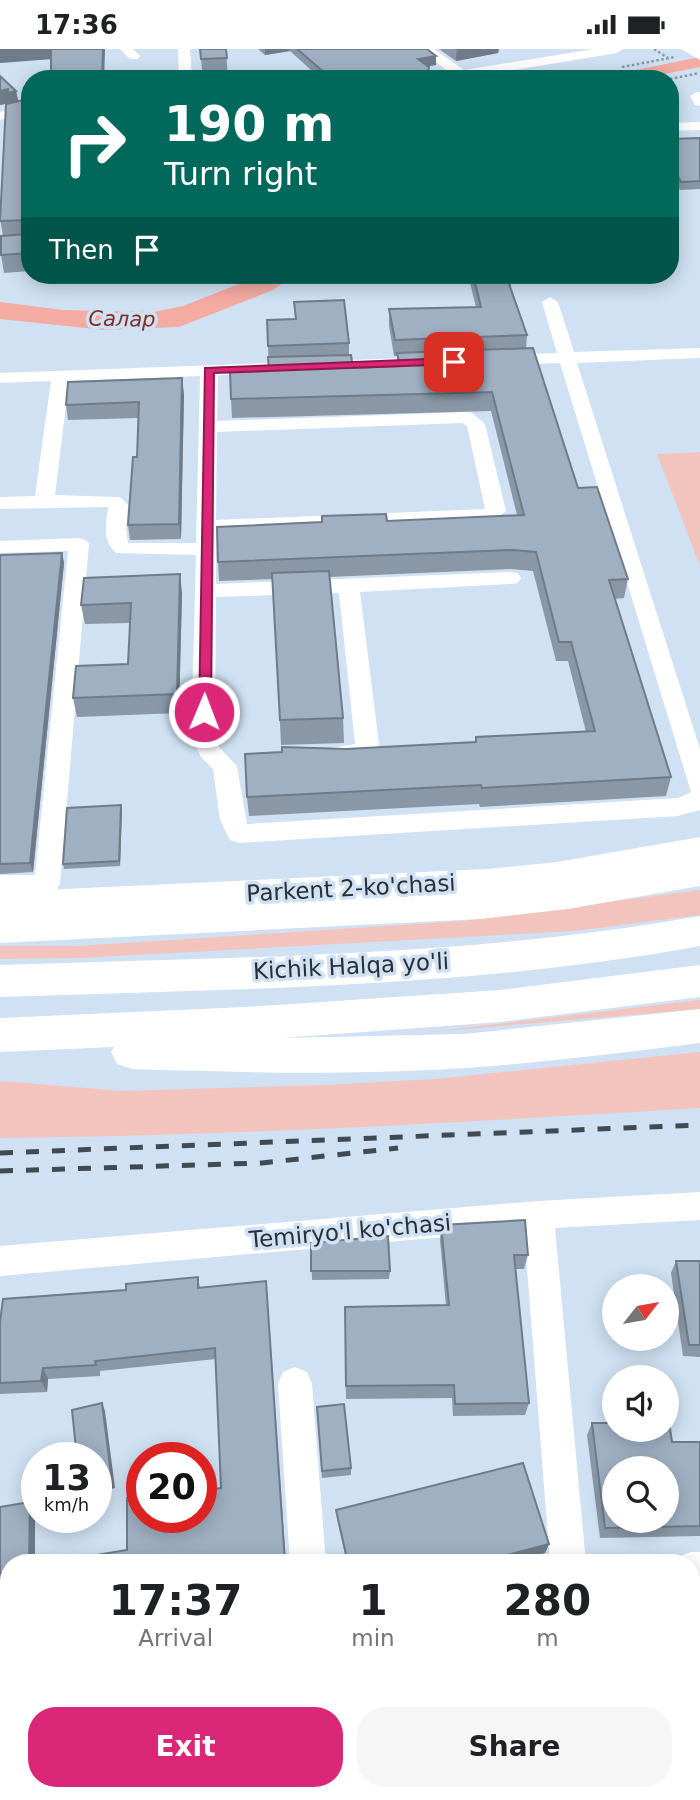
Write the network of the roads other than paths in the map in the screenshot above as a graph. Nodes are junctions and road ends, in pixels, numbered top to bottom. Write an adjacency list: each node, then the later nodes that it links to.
1 (184, 49): 8 (street)
2 (426, 49): 9 (street)
3 (551, 49): 7 (street)
4 (617, 49): 7 (street)
5 (689, 49): 6 (main road)
6 (700, 55)
7 (566, 58): 10 (street)
8 (185, 70)
9 (454, 70)
10 (502, 70)
11 (700, 96): 12 (street)
12 (700, 102)
13 (21, 111): 14 (street)
14 (0, 116)
15 (700, 126): 16 (street)
16 (679, 127)
17 (550, 302): 35 (street)
18 (700, 353): 19 (street)
19 (482, 361)
20 (454, 362): 21 (street)
21 (209, 370): 22 (street); 24 (street)
22 (61, 376): 23 (street); 25 (street)
23 (0, 378)
24 (208, 427): 27 (street); 27 (street)
25 (44, 501): 26 (street); 27 (street)
26 (0, 503)
27 (206, 538): 31 (street)
28 (0, 547): 39 (street)
29 (510, 578): 30 (street)
30 (349, 586): 31 (street); 33 (street)
31 (206, 590): 34 (street)
32 (248, 755): 34 (street)
33 (317, 755)
34 (216, 758): 36 (street)
35 (700, 787)
36 (700, 797)
37 (700, 849): 40 (main road, Parkent 2-ko'chasi)
38 (700, 872): 41 (highway)
39 (0, 885)
40 (0, 905)
41 (0, 928)
42 (700, 931): 43 (highway, Kichik Halqa yo'li)
43 (0, 981)
44 (700, 981): 46 (highway)
45 (700, 1026): 47 (highway)
46 (0, 1035)
47 (0, 1047)
48 (700, 1206): 49 (street, Temiryo'l ko'chasi)
49 (538, 1215): 50 (street, Temiryo'l ko'chasi); 53 (street)
50 (0, 1261)
51 (295, 1384): 52 (street)
52 (307, 1554)
53 (567, 1554)

